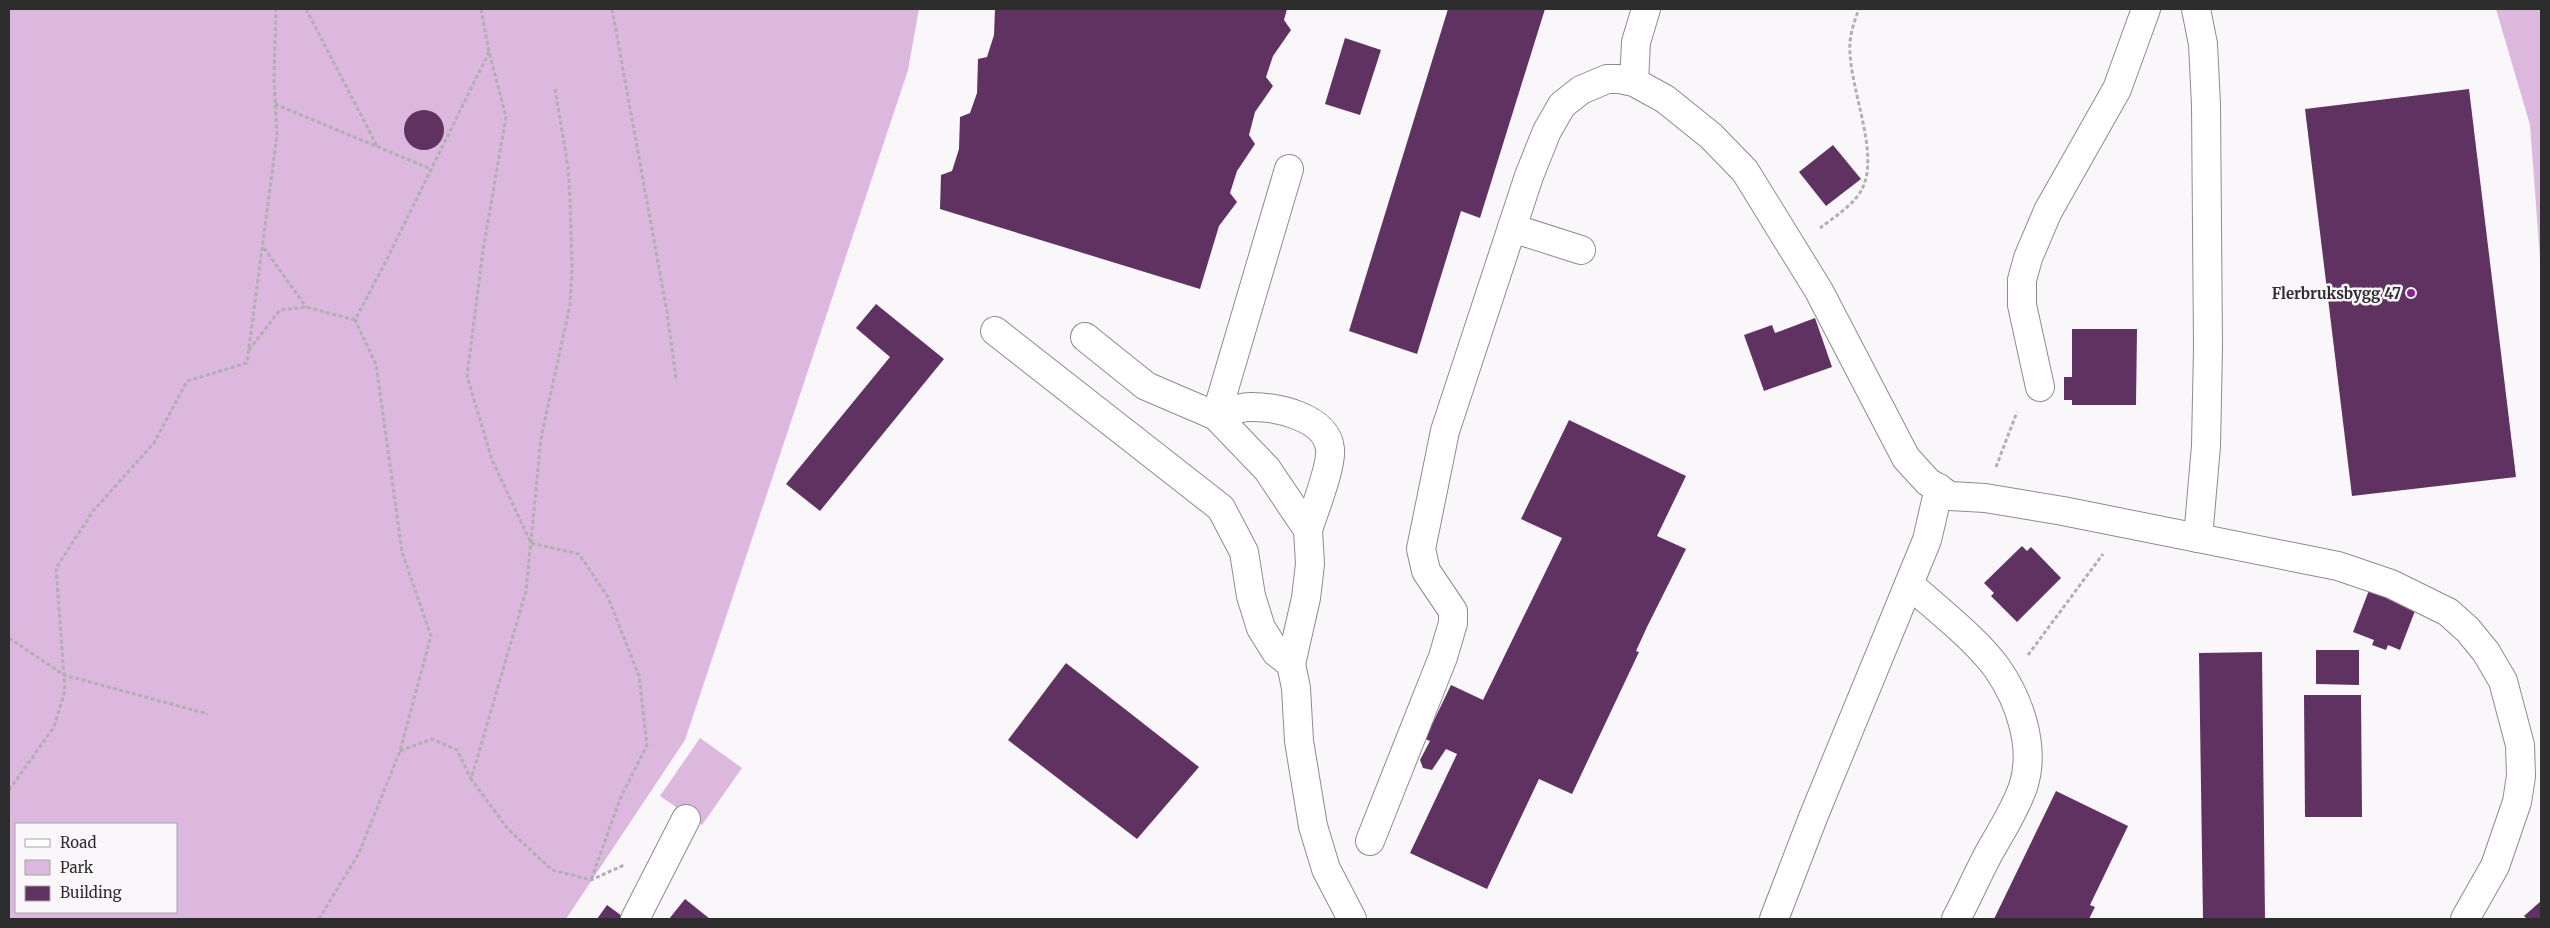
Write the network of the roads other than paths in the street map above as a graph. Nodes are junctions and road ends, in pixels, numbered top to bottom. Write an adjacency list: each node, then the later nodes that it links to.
1 (1646, 9): 4 (lane)
2 (2146, 9): 10 (lane)
3 (2196, 9): 14 (lane)
4 (1634, 82): 6 (lane); 12 (lane)
5 (1289, 169): 11 (lane)
6 (1512, 228): 7 (lane); 18 (lane)
7 (1581, 250)
8 (996, 331): 16 (lane)
9 (1085, 337): 11 (lane)
10 (2040, 387)
11 (1216, 416): 13 (lane); 13 (lane)
12 (1939, 488): 14 (lane); 15 (lane)
13 (1308, 530): 16 (lane)
14 (2198, 538): 23 (lane)
15 (1909, 584): 21 (lane); 22 (lane)
16 (1292, 664): 20 (lane)
17 (686, 819): 19 (lane)
18 (1370, 841)
19 (635, 919)
20 (1352, 919)
21 (1774, 919)
22 (1956, 919)
23 (2465, 919)

